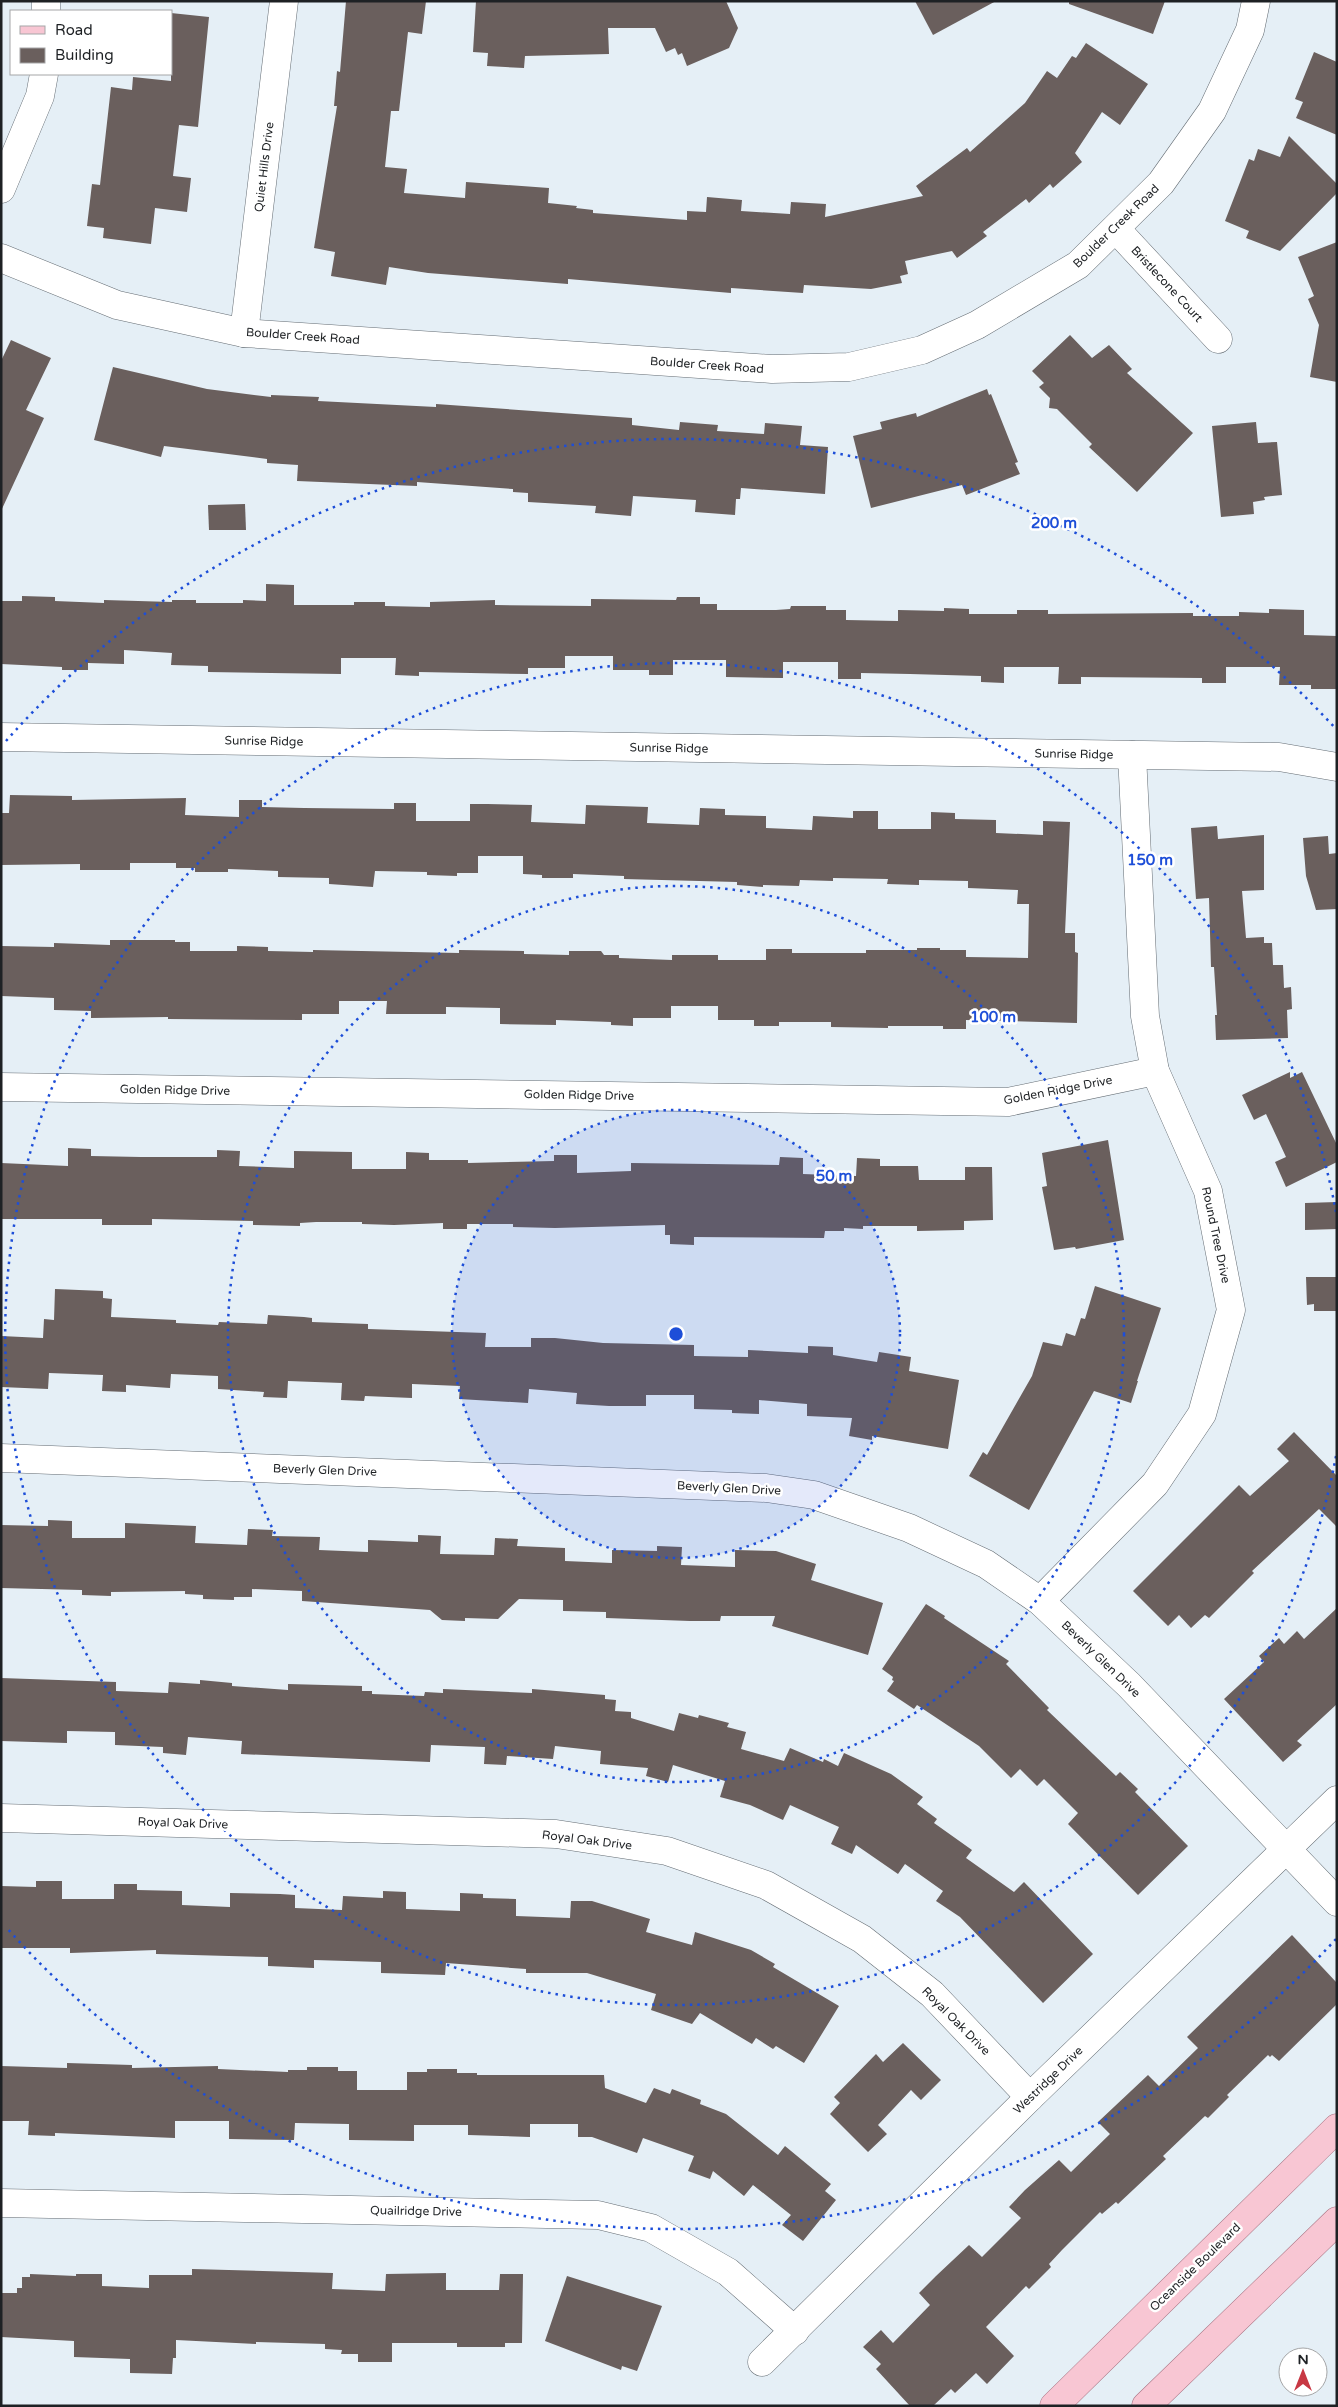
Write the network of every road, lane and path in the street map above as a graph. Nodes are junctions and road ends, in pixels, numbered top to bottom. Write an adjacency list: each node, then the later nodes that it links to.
1 (284, 1): 7 (street, Quiet Hills Drive)
2 (1256, 1): 5 (street, Boulder Creek Road)
3 (44, 75): 4 (street)
4 (1, 189)
5 (1116, 229): 7 (street, Boulder Creek Road); 8 (street, Bristlecone Court)
6 (1, 258): 7 (street, Boulder Creek Road)
7 (244, 333)
8 (1218, 339)
9 (1, 737): 10 (street, Sunrise Ridge)
10 (1132, 755): 11 (street, Sunrise Ridge); 12 (street, Round Tree Drive)
11 (1337, 768)
12 (1155, 1071): 13 (street, Golden Ridge Drive); 15 (street, Round Tree Drive)
13 (1, 1087)
14 (1, 1458): 15 (street, Beverly Glen Drive)
15 (1040, 1602): 18 (street, Beverly Glen Drive)
16 (1337, 1800): 18 (street, Westridge Drive)
17 (1, 1818): 20 (street, Royal Oak Drive)
18 (1285, 1850): 19 (street, Beverly Glen Drive); 20 (street, Westridge Drive)
19 (1337, 1902)
20 (1030, 2097): 24 (street, Westridge Drive)
21 (1337, 2128): 26 (main road, Oceanside Boulevard)
22 (1, 2203): 24 (street, Quailridge Drive)
23 (1337, 2221): 27 (main road)
24 (795, 2331): 25 (street, Westridge Drive)
25 (762, 2362)
26 (1054, 2406)
27 (1146, 2406)

